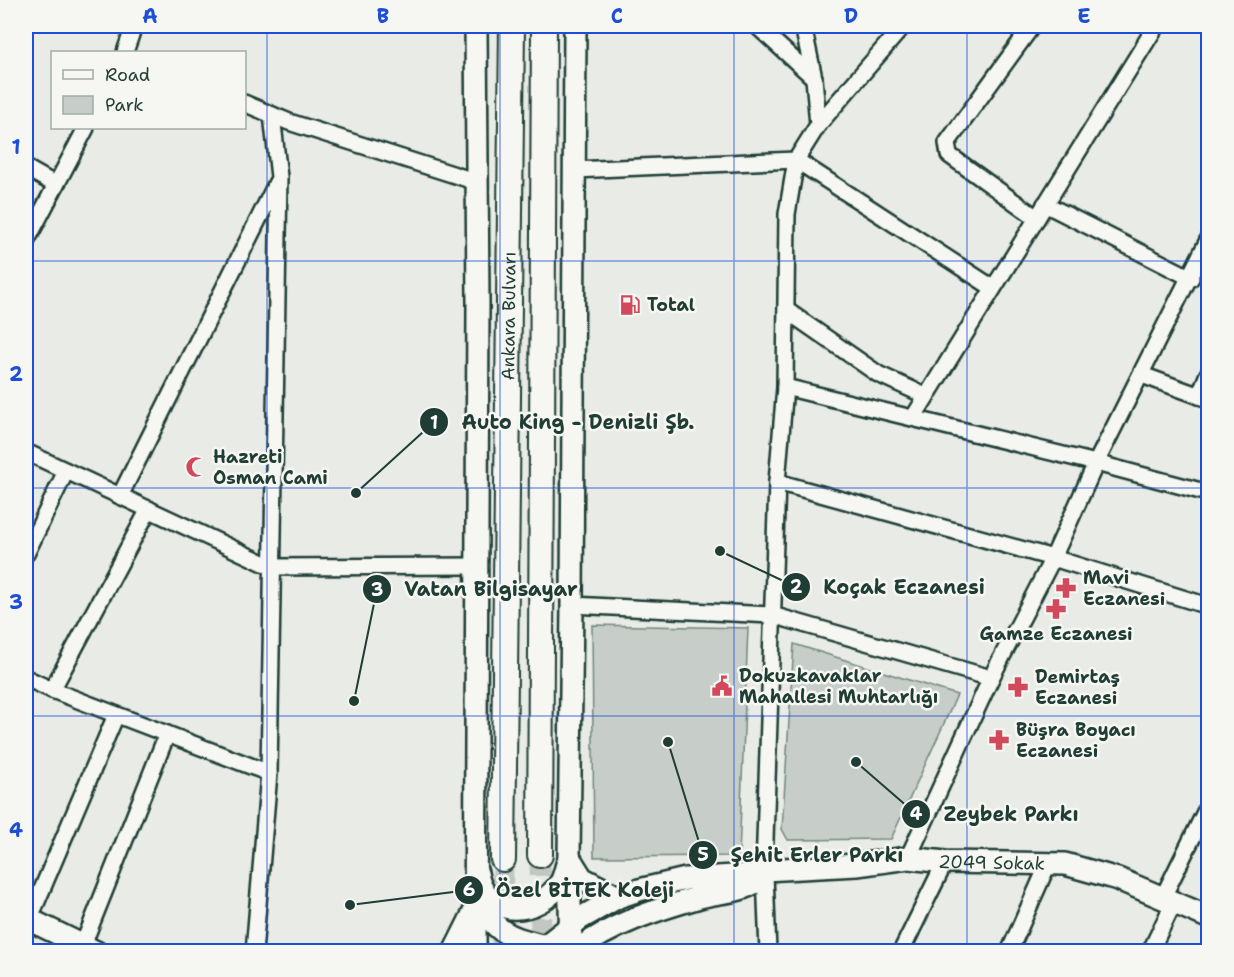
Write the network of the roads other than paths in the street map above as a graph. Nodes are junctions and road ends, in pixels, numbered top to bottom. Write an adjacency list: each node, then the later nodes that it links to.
1 (134, 26): 11 (street)
2 (476, 26): 21 (main road)
3 (512, 26): 61 (main road, Ankara Bulvarı)
4 (544, 26): 57 (main road, Ankara Bulvarı)
5 (575, 26): 19 (main road)
6 (757, 26): 12 (street)
7 (803, 26): 12 (street)
8 (903, 26): 15 (street)
9 (1032, 26): 24 (street)
10 (1156, 26): 23 (street)
11 (125, 51)
12 (814, 78): 15 (street)
13 (246, 104): 14 (street)
14 (272, 115): 20 (street); 21 (street)
15 (818, 125): 17 (street)
16 (85, 129): 22 (street)
17 (796, 160): 19 (street); 28 (street); 29 (street)
18 (26, 168): 22 (street)
19 (574, 170): 47 (main road)
20 (279, 177): 41 (street); 46 (street)
21 (477, 182): 45 (main road)
22 (56, 184): 26 (street)
23 (1045, 204): 24 (street); 27 (street)
24 (1037, 218): 28 (street)
25 (1209, 240): 27 (street)
26 (26, 242)
27 (1191, 278): 31 (street)
28 (993, 288): 33 (street)
29 (786, 310): 32 (street); 33 (street)
30 (1209, 374): 34 (street)
31 (1142, 375): 34 (street); 37 (street)
32 (785, 387): 35 (street); 39 (street)
33 (926, 396): 35 (street)
34 (1204, 397)
35 (913, 418): 37 (street)
36 (26, 452): 38 (street)
37 (1096, 463): 40 (street); 44 (street)
38 (66, 471): 41 (street); 43 (street)
39 (777, 482): 44 (street); 49 (street)
40 (1209, 492)
41 (120, 496): 42 (street)
42 (149, 509): 46 (street); 52 (street)
43 (26, 554)
44 (1053, 558): 48 (street); 51 (street)
45 (477, 566): 46 (street); 59 (main road)
46 (272, 567): 55 (street)
47 (572, 605): 49 (street); 58 (main road)
48 (1209, 606)
49 (772, 615): 51 (street); 64 (street)
50 (26, 678): 52 (street)
51 (992, 678): 60 (street)
52 (52, 690): 53 (street)
53 (116, 715): 54 (street); 69 (street)
54 (167, 734): 55 (street); 71 (street)
55 (269, 773): 73 (street)
56 (1209, 806): 66 (street)
57 (540, 855)
58 (569, 857): 59 (main road); 65 (main road); 70 (main road)
59 (475, 858): 67 (main road)
60 (908, 858): 62 (main road, 2049 Sokak); 64 (main road, 2049 Sokak)
61 (503, 859)
62 (945, 862): 63 (main road, 2049 Sokak); 79 (street)
63 (1048, 864): 66 (main road, 2049 Sokak); 80 (street)
64 (765, 872): 65 (main road, 2049 Sokak); 77 (main road); 78 (street)
65 (618, 897): 70 (main road, 2049 Sokak)
66 (1169, 900): 68 (main road, 2049 Sokak); 81 (street)
67 (475, 903): 72 (main road); 74 (main road); 75 (main road)
68 (1209, 917)
69 (27, 919): 71 (main road)
70 (571, 925): 72 (main road, 2049 Sokak); 77 (main road)
71 (89, 948)
72 (540, 949): 76 (main road)
73 (254, 951)
74 (454, 951)
75 (475, 951)
76 (565, 951)
77 (573, 951)
78 (768, 951)
79 (901, 951)
80 (1009, 951)
81 (1150, 951)

